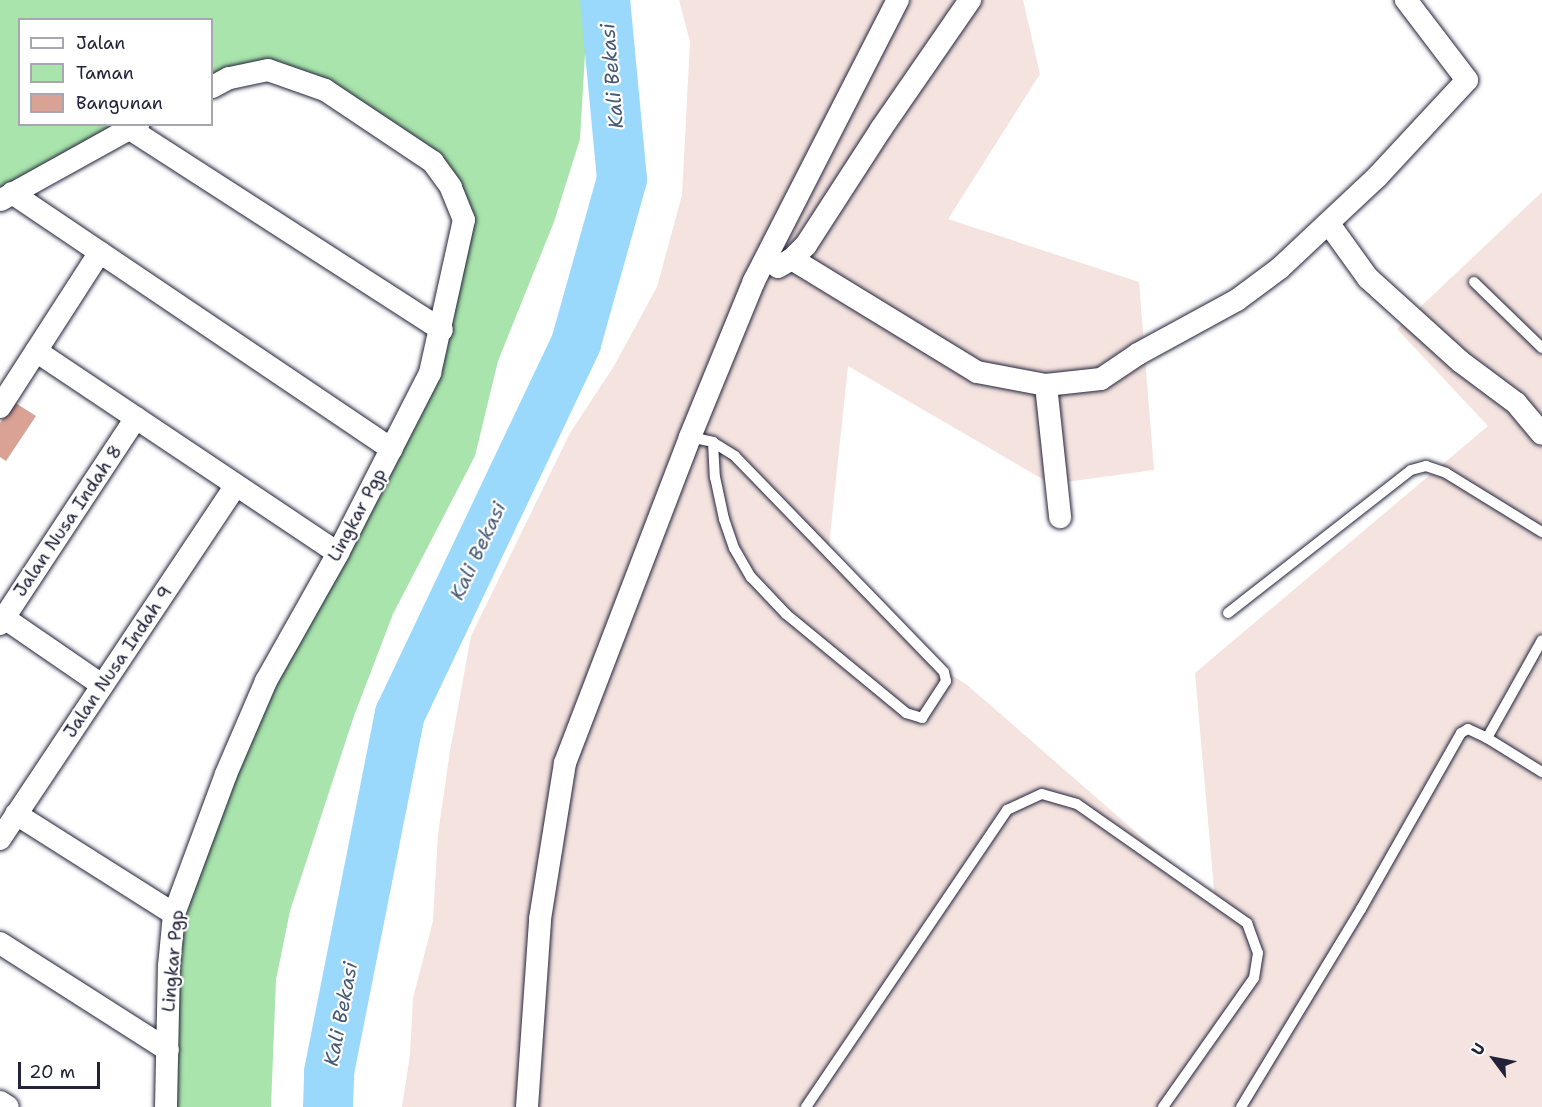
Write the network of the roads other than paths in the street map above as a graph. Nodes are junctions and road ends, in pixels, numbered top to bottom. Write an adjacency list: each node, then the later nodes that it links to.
1 (898, 0): 10 (street)
2 (970, 0): 9 (street)
3 (1406, 0): 7 (street)
4 (213, 86): 12 (street, Lingkar Pgp)
5 (134, 127): 6 (street); 12 (street)
6 (6, 197): 8 (street)
7 (1329, 224): 15 (street); 18 (street)
8 (100, 252): 14 (street); 21 (street)
9 (792, 260): 10 (street); 15 (street)
10 (754, 281): 19 (street)
11 (1474, 282): 13 (lane)
12 (442, 330): 21 (street, Lingkar Pgp)
13 (1542, 348)
14 (36, 351): 16 (street); 17 (street)
15 (1046, 384): 23 (street)
16 (0, 407)
17 (136, 418): 22 (street); 27 (street, Jalan Nusa Indah 8)
18 (1542, 434)
19 (690, 437): 20 (lane); 38 (street)
20 (713, 442): 20 (lane)
21 (392, 449): 25 (street, Lingkar Pgp)
22 (236, 485): 25 (street); 29 (street, Jalan Nusa Indah 9)
23 (1060, 517)
24 (1542, 532): 26 (lane)
25 (338, 553): 34 (street, Lingkar Pgp)
26 (1228, 613)
27 (1, 619): 29 (street)
28 (1542, 640): 30 (lane)
29 (102, 685): 32 (street, Jalan Nusa Indah 9)
30 (1487, 738): 31 (lane); 41 (lane)
31 (1542, 772)
32 (16, 814): 33 (street, Jalan Nusa Indah 9); 34 (street)
33 (0, 838)
34 (174, 914): 36 (street, Lingkar Pgp)
35 (0, 943): 36 (street)
36 (168, 1050): 37 (street, Lingkar Pgp)
37 (166, 1107)
38 (527, 1107)
39 (806, 1107): 40 (lane)
40 (1163, 1107)
41 (1241, 1107)

